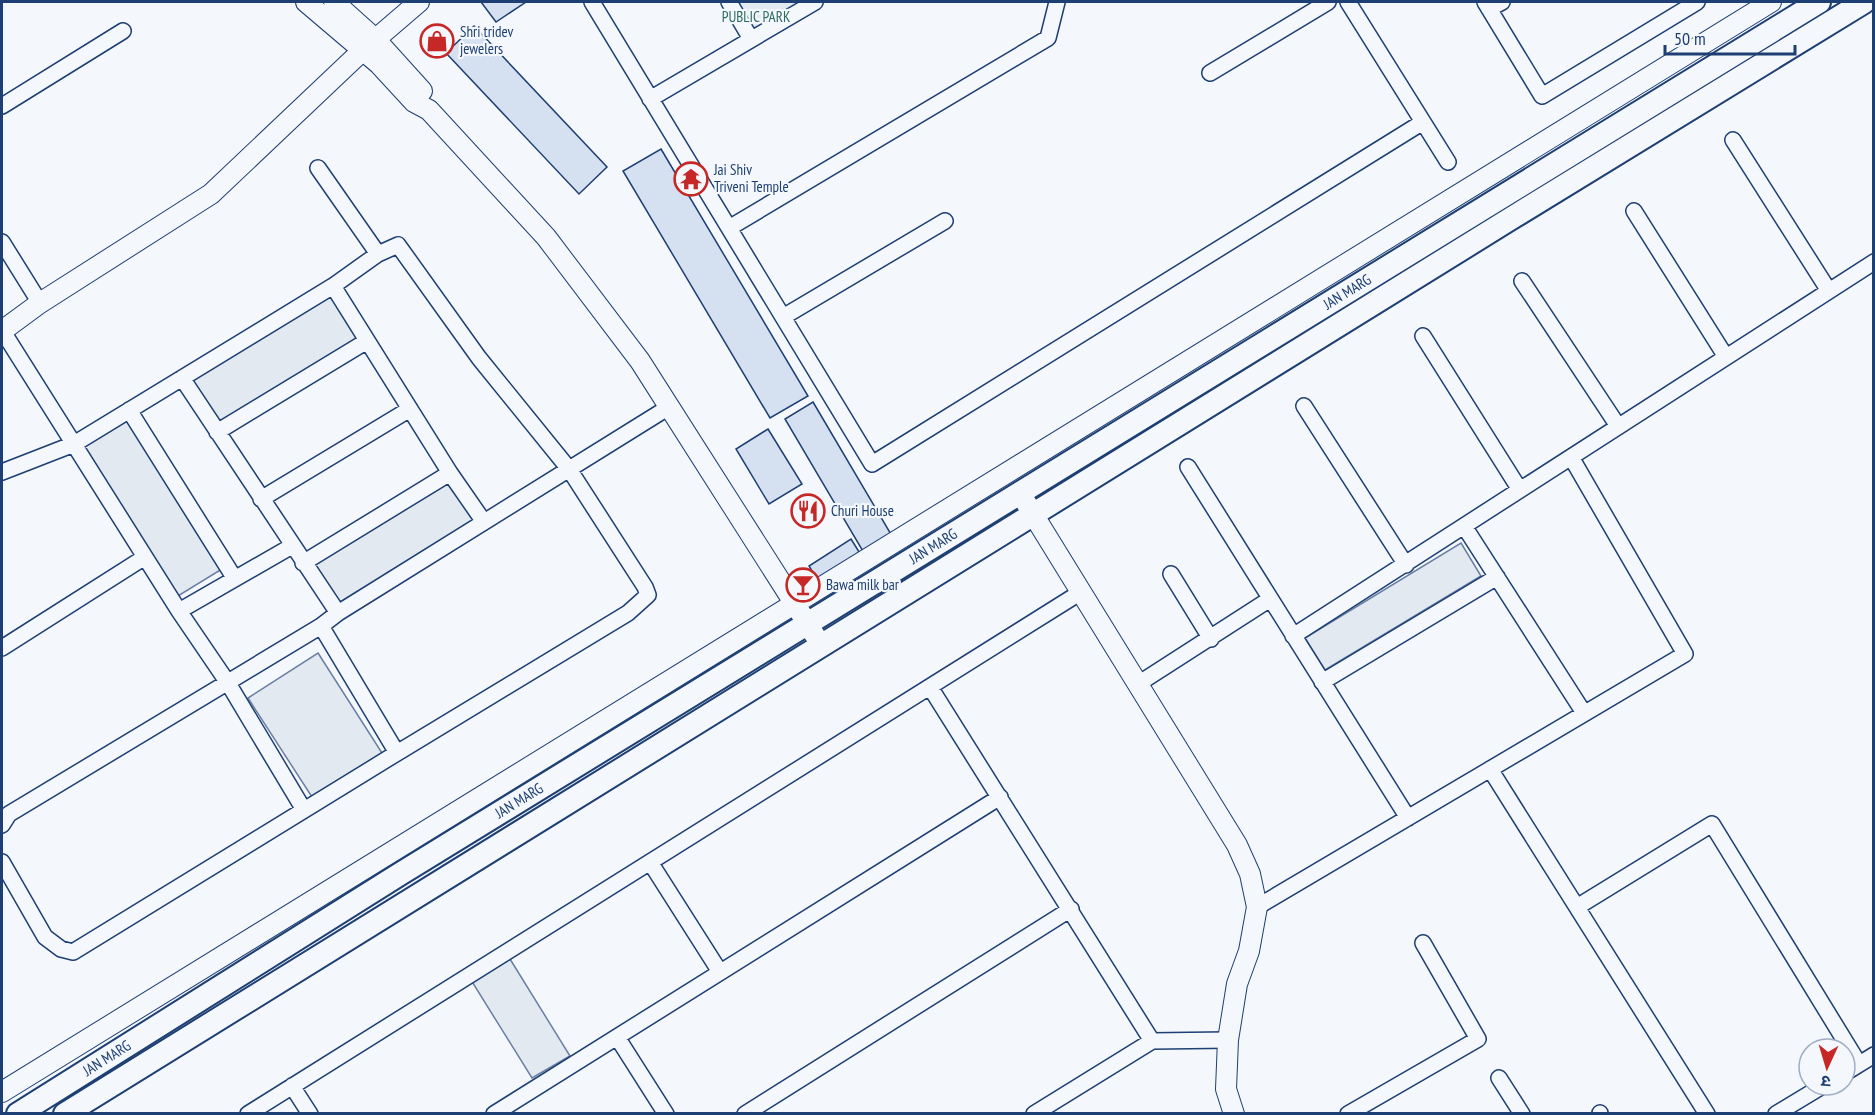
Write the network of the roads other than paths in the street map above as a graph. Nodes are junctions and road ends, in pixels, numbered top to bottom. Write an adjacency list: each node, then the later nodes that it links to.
1 (306, 2): 17 (street)
2 (334, 2): 17 (street)
3 (419, 2): 17 (street)
4 (592, 2): 19 (street)
5 (729, 2): 16 (street)
6 (815, 2): 16 (street)
7 (1057, 2): 27 (street)
8 (1328, 2): 18 (street)
9 (1348, 2): 21 (street)
10 (1697, 2): 14 (street)
11 (1772, 2): 68 (street)
12 (1819, 2): 54 (main road, JAN MARG)
13 (1864, 2): 56 (main road, JAN MARG)
14 (1492, 4)
15 (123, 31): 20 (street)
16 (751, 39): 19 (street)
17 (369, 45): 34 (street); 42 (street)
18 (1210, 73)
19 (650, 99): 27 (street)
20 (2, 106)
21 (1423, 122): 23 (street); 35 (street)
22 (1733, 140): 33 (street)
23 (1448, 162)
24 (318, 168): 29 (street)
25 (1634, 211): 39 (street)
26 (945, 221): 35 (street)
27 (729, 228): 35 (street)
28 (2, 242): 34 (street)
29 (378, 254): 32 (street); 50 (street)
30 (1874, 262): 33 (street)
31 (1522, 281): 45 (street)
32 (333, 286): 38 (street); 40 (street)
33 (1829, 291): 39 (street)
34 (40, 303): 36 (street)
35 (783, 317)
36 (2, 331): 47 (street)
37 (1423, 336): 53 (street)
38 (367, 340): 43 (street); 46 (street)
39 (1726, 357): 45 (street)
40 (182, 378): 44 (street); 46 (street)
41 (1304, 406): 62 (street)
42 (669, 407): 50 (street); 68 (street)
43 (410, 409): 52 (street); 55 (street)
44 (129, 410): 47 (street); 65 (street)
45 (1618, 426): 48 (street)
46 (217, 432): 55 (street)
47 (74, 444): 51 (street); 60 (street)
48 (1570, 457): 53 (street); 81 (street)
49 (1188, 467): 67 (street)
50 (569, 469): 57 (street); 82 (street)
51 (2, 472)
52 (450, 473): 57 (street); 61 (street)
53 (1520, 490): 58 (street)
54 (1020, 493): 56 (street); 71 (main road, JAN MARG)
55 (261, 499): 59 (street)
56 (1033, 514): 66 (street); 75 (main road, JAN MARG)
57 (484, 522): 70 (street)
58 (1464, 526): 62 (street); 64 (street)
59 (292, 546): 61 (street); 65 (street)
60 (145, 556): 69 (street); 76 (street)
61 (303, 563): 70 (street)
62 (1406, 565): 73 (street)
63 (1171, 574): 74 (street)
64 (1497, 577): 77 (street); 81 (street)
65 (235, 579): 69 (street)
66 (1081, 592): 79 (street); 80 (street)
67 (1270, 599): 73 (street); 74 (street)
68 (794, 602): 71 (street); 102 (street)
69 (180, 611): 78 (street)
70 (338, 613): 72 (street)
71 (807, 624): 75 (street); 104 (main road, JAN MARG)
72 (321, 626): 78 (street); 82 (street)
73 (1293, 636): 77 (street)
74 (1211, 639): 79 (street)
75 (821, 645): 105 (main road, JAN MARG)
76 (2, 648)
77 (1322, 682): 86 (street)
78 (228, 683): 85 (street); 87 (street)
79 (1138, 684): 91 (street)
80 (930, 687): 84 (street); 89 (street)
81 (1584, 713): 83 (street)
82 (397, 753): 85 (street)
83 (1490, 769): 86 (street); 90 (street)
84 (1000, 797): 92 (street); 94 (street)
85 (304, 810): 88 (street)
86 (1407, 818): 91 (street)
87 (2, 825)
88 (2, 862)
89 (650, 862): 94 (street); 101 (street)
90 (1576, 907): 99 (street); 115 (street)
91 (1257, 908): 96 (street)
92 (1071, 909): 97 (street); 110 (street)
93 (1423, 943): 113 (street)
94 (720, 972): 95 (street)
95 (617, 1037): 108 (street); 109 (street)
96 (1228, 1040): 97 (street); 112 (street)
97 (1152, 1041): 111 (street)
98 (1874, 1055): 99 (street)
99 (1859, 1064)
100 (1499, 1077): 114 (street)
101 (292, 1086): 106 (street); 107 (street)
102 (2, 1092)
103 (1803, 1097): 116 (street)
104 (18, 1113)
105 (65, 1113)
106 (248, 1113)
107 (310, 1113)
108 (494, 1113)
109 (666, 1113)
110 (745, 1113)
111 (1035, 1113)
112 (1234, 1113)
113 (1348, 1113)
114 (1522, 1113)
115 (1707, 1113)
116 (1776, 1113)

